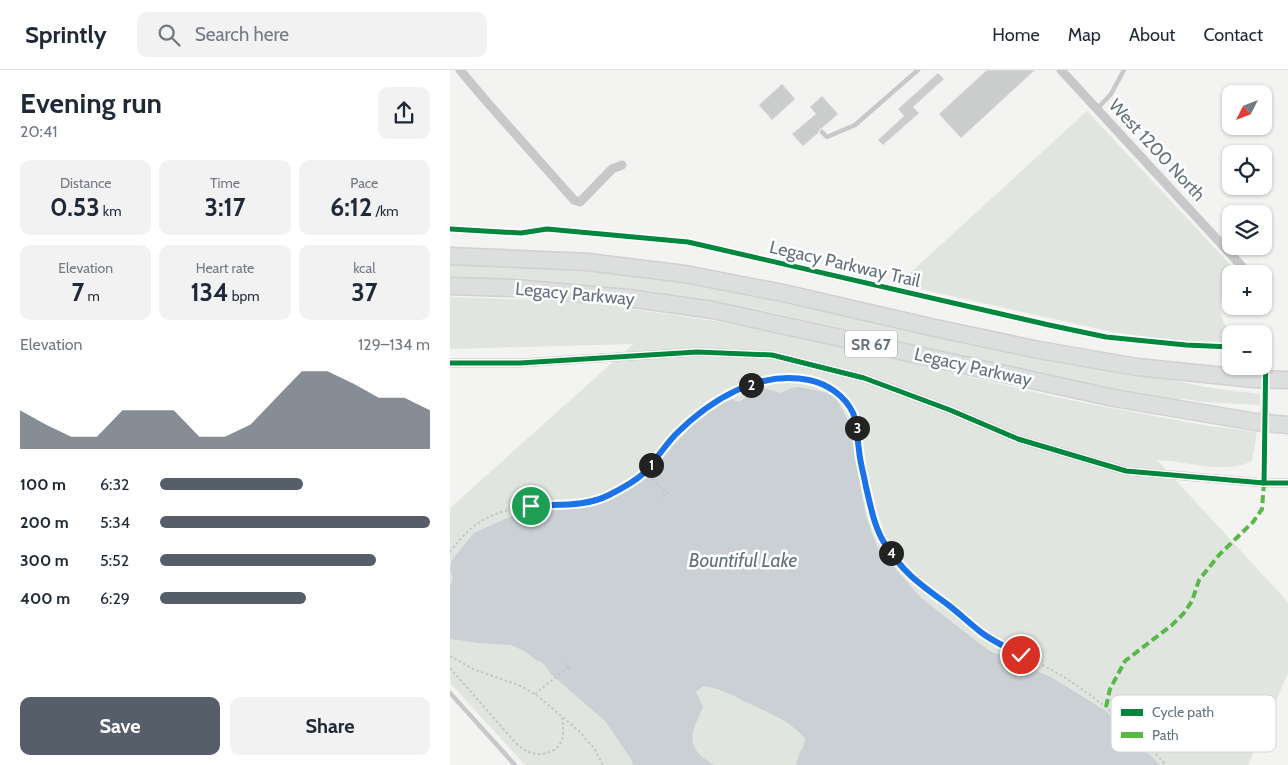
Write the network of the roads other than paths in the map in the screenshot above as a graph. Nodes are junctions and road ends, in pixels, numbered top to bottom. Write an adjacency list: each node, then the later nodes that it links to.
1 (460, 70): 7 (street)
2 (918, 70): 6 (lane)
3 (1061, 70): 5 (street, West 1200 North)
4 (1124, 70): 5 (lane)
5 (1097, 109): 9 (street, West 1200 North)
6 (822, 132)
7 (622, 165)
8 (450, 256): 12 (highway, Legacy Parkway / SR 67)
9 (1241, 265)
10 (450, 286): 13 (highway, Legacy Parkway / SR 67)
11 (450, 363): 14 (street)
12 (1288, 380)
13 (1288, 425)
14 (1288, 482)
15 (450, 693): 16 (lane)
16 (515, 765)

